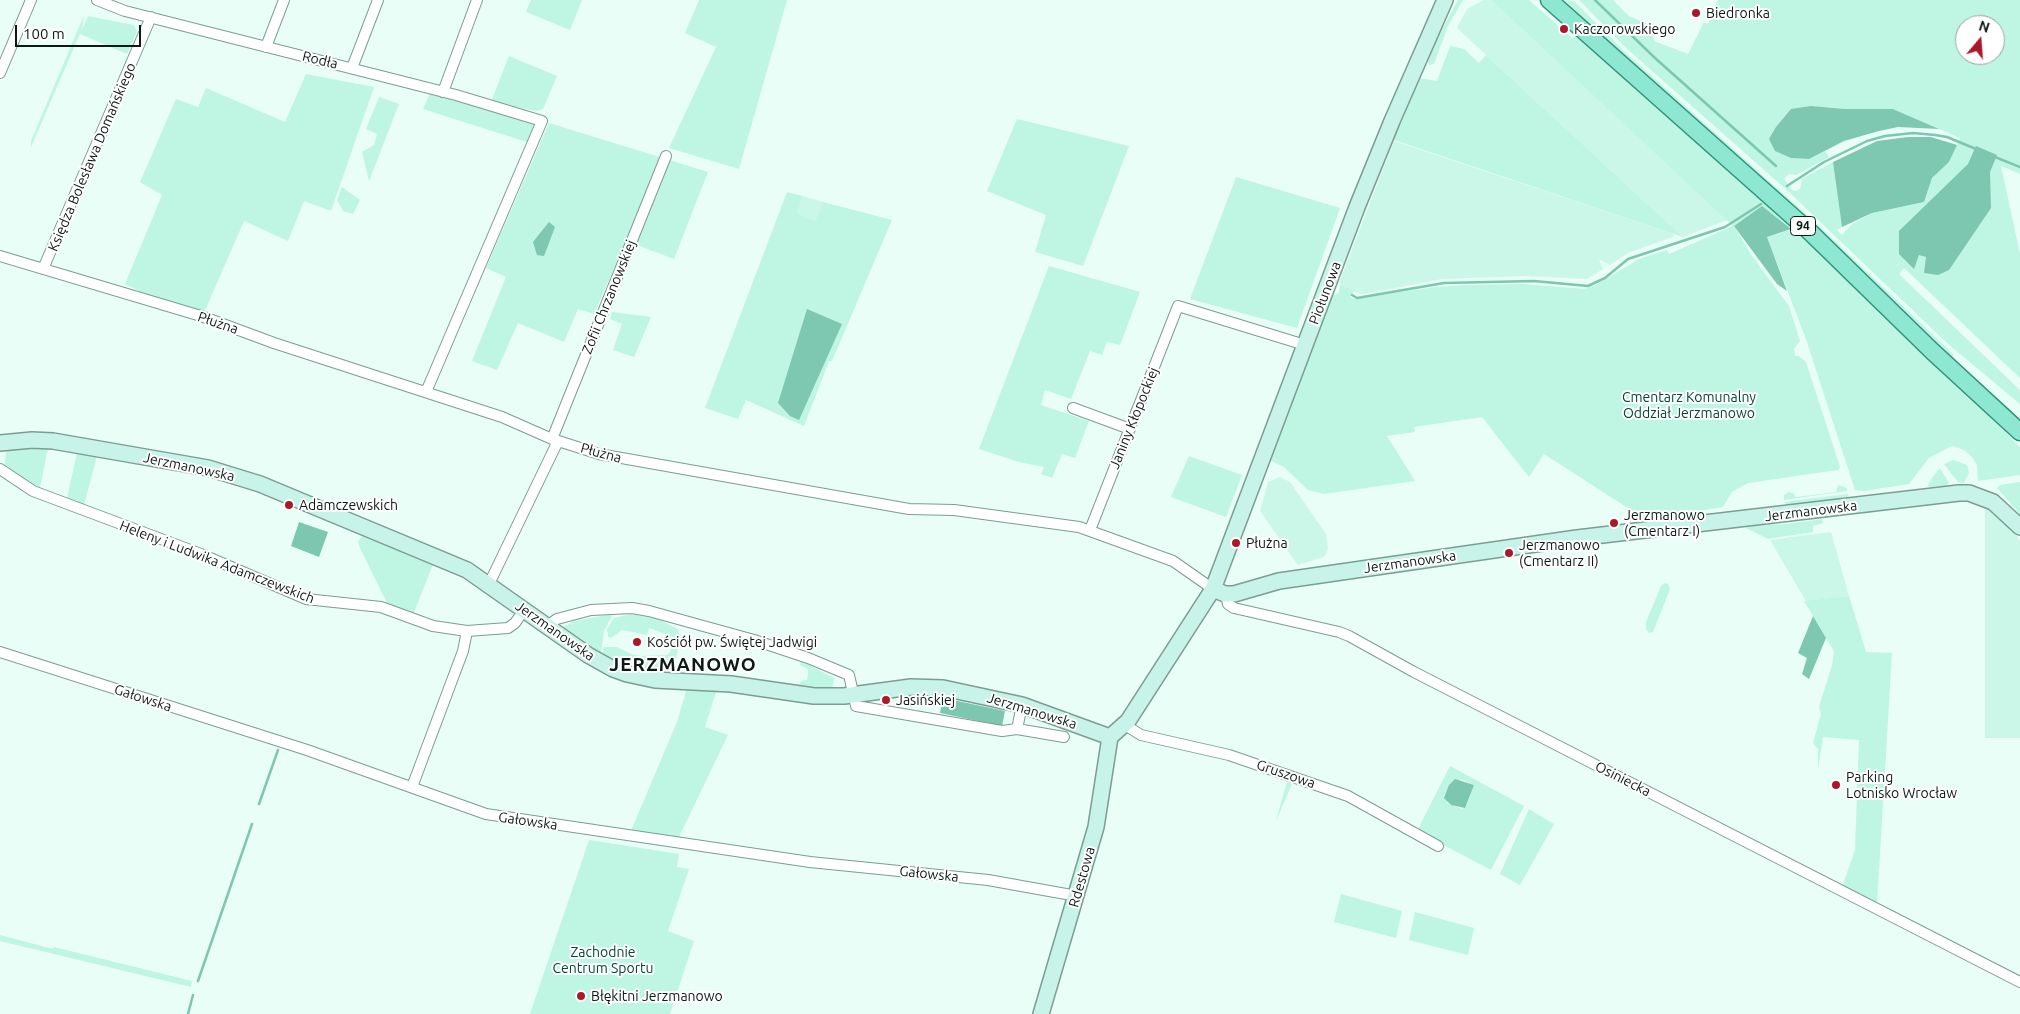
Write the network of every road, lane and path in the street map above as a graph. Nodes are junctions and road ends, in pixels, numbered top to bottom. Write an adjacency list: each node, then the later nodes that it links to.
1 (32, 0): 11 (street)
2 (97, 0): 8 (street, Rodła)
3 (284, 0): 9 (street)
4 (378, 0): 10 (street)
5 (477, 0): 12 (street)
6 (1445, 0): 16 (street, Piołunowa)
7 (1549, 0): 20 (main road, 94)
8 (151, 17): 9 (street, Rodła); 15 (street, Księdza Bolesława Domańskiego)
9 (266, 46): 10 (street, Rodła)
10 (352, 68): 12 (street, Rodła)
11 (0, 73)
12 (443, 92): 17 (street, Rodła)
13 (666, 156): 21 (street, Zofii Chrzanowskiej)
14 (0, 256): 15 (street, Płużna)
15 (43, 269): 17 (street, Płużna)
16 (1305, 345): 19 (street, Janiny Kłopockiej); 27 (street, Piołunowa)
17 (426, 392): 21 (street, Płużna)
18 (1073, 408): 19 (street)
19 (1130, 430): 25 (street, Janiny Kłopockiej)
20 (2020, 432)
21 (555, 440): 25 (street, Płużna); 26 (street, Zofii Chrzanowskiej)
22 (0, 443): 26 (street, Jerzmanowska)
23 (0, 470): 30 (street, Heleny i Ludwika Adamczewskich)
24 (2020, 526): 27 (street, Jerzmanowska)
25 (1090, 530): 27 (street, Płużna)
26 (489, 584): 28 (street, Jerzmanowska)
27 (1219, 591): 34 (street); 41 (street, Osiniecka)
28 (524, 610): 29 (street, Jerzmanowska); 30 (street, Heleny i Ludwika Adamczewskich)
29 (547, 626): 32 (street, Jerzmanowska); 32 (street)
30 (467, 632): 38 (street)
31 (0, 652): 38 (street, Gałowska)
32 (855, 695): 33 (street, Jerzmanowska); 35 (street)
33 (1022, 705): 35 (street); 37 (street, Jerzmanowska)
34 (1125, 725): 37 (street); 39 (street, Gruszowa)
35 (1017, 729): 36 (street)
36 (1064, 737)
37 (1110, 737): 40 (street, Rdestowa)
38 (412, 787): 40 (street, Gałowska)
39 (1438, 846)
40 (1077, 896): 42 (street, Rdestowa)
41 (2020, 982)
42 (1040, 1014)

